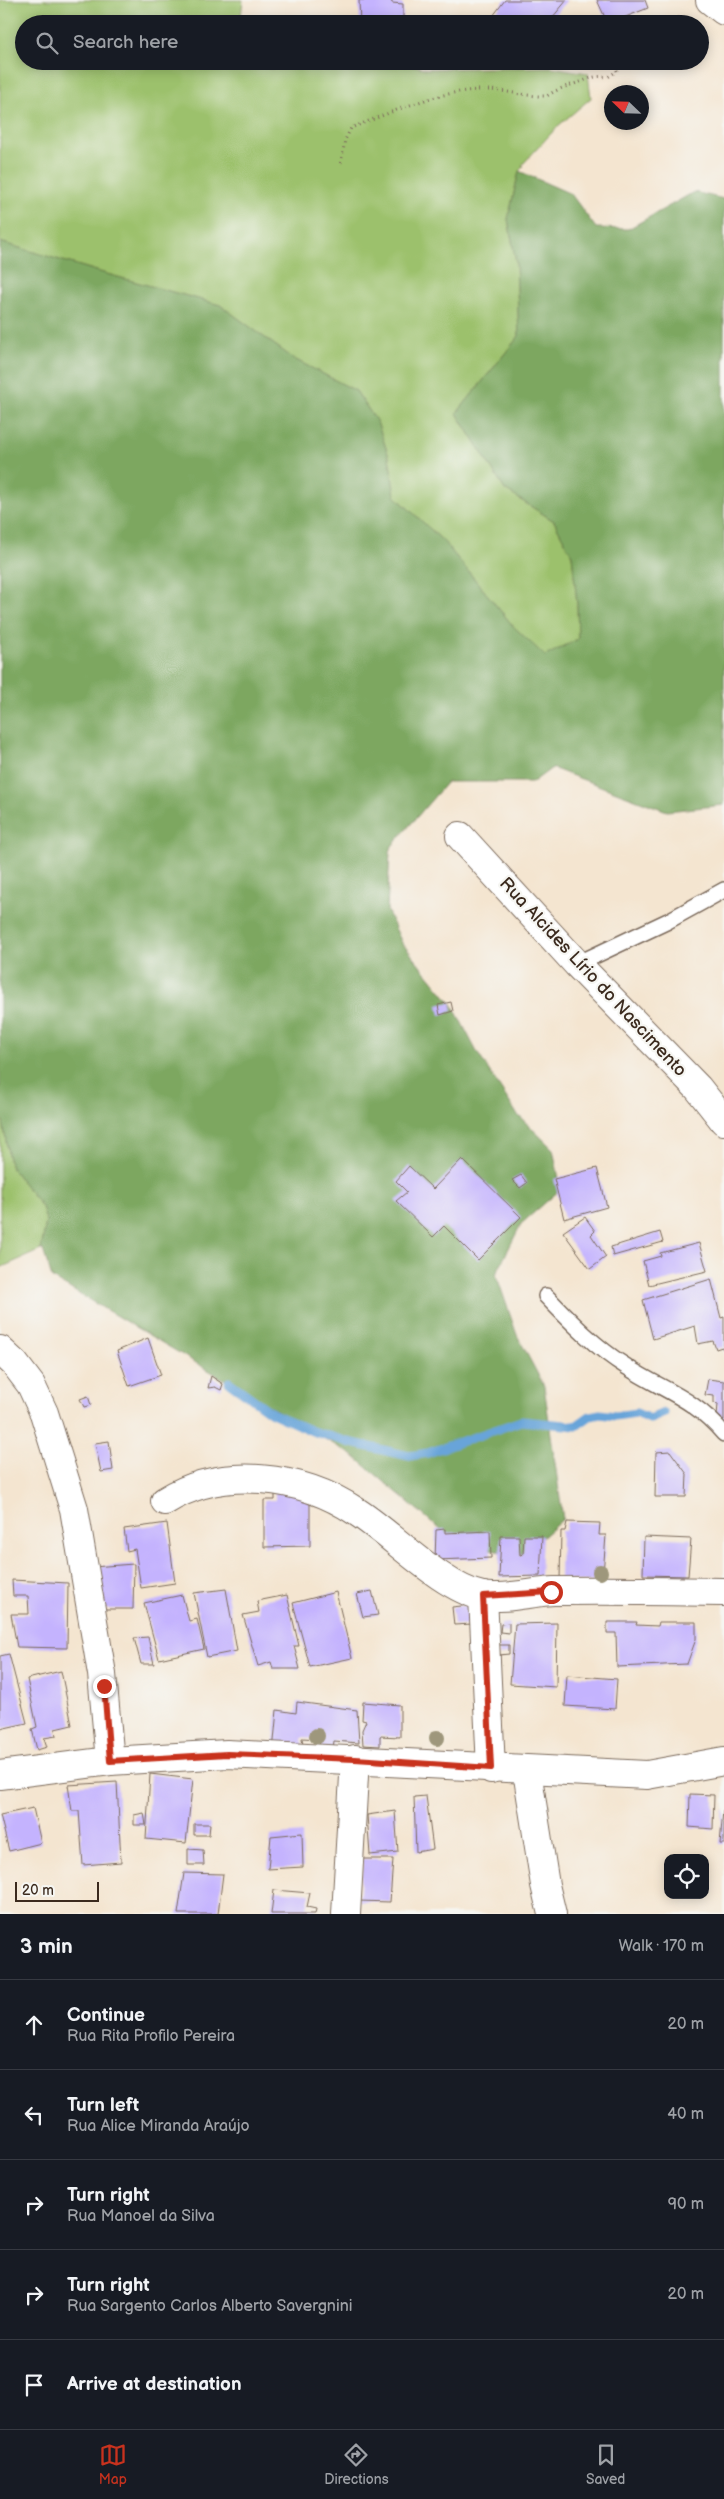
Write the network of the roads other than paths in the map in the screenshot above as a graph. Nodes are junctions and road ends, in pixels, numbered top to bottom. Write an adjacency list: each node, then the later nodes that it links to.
1 (710, 0): 2 (street)
2 (724, 11)
3 (460, 836): 5 (street, Rua Alcides Lírio do Nascimento)
4 (724, 890): 5 (lane)
5 (577, 964): 6 (street, Rua Alcides Lírio do Nascimento)
6 (724, 1121)
7 (546, 1296): 9 (lane)
8 (0, 1350): 14 (street)
9 (724, 1434)
10 (165, 1502): 12 (street)
11 (724, 1592): 12 (street)
12 (483, 1596): 16 (street)
13 (355, 1759): 14 (street); 16 (street); 19 (street)
14 (110, 1761): 18 (street)
15 (724, 1761): 17 (street)
16 (491, 1768): 17 (street)
17 (527, 1771): 20 (street)
18 (0, 1775)
19 (346, 1914)
20 (552, 1914)

